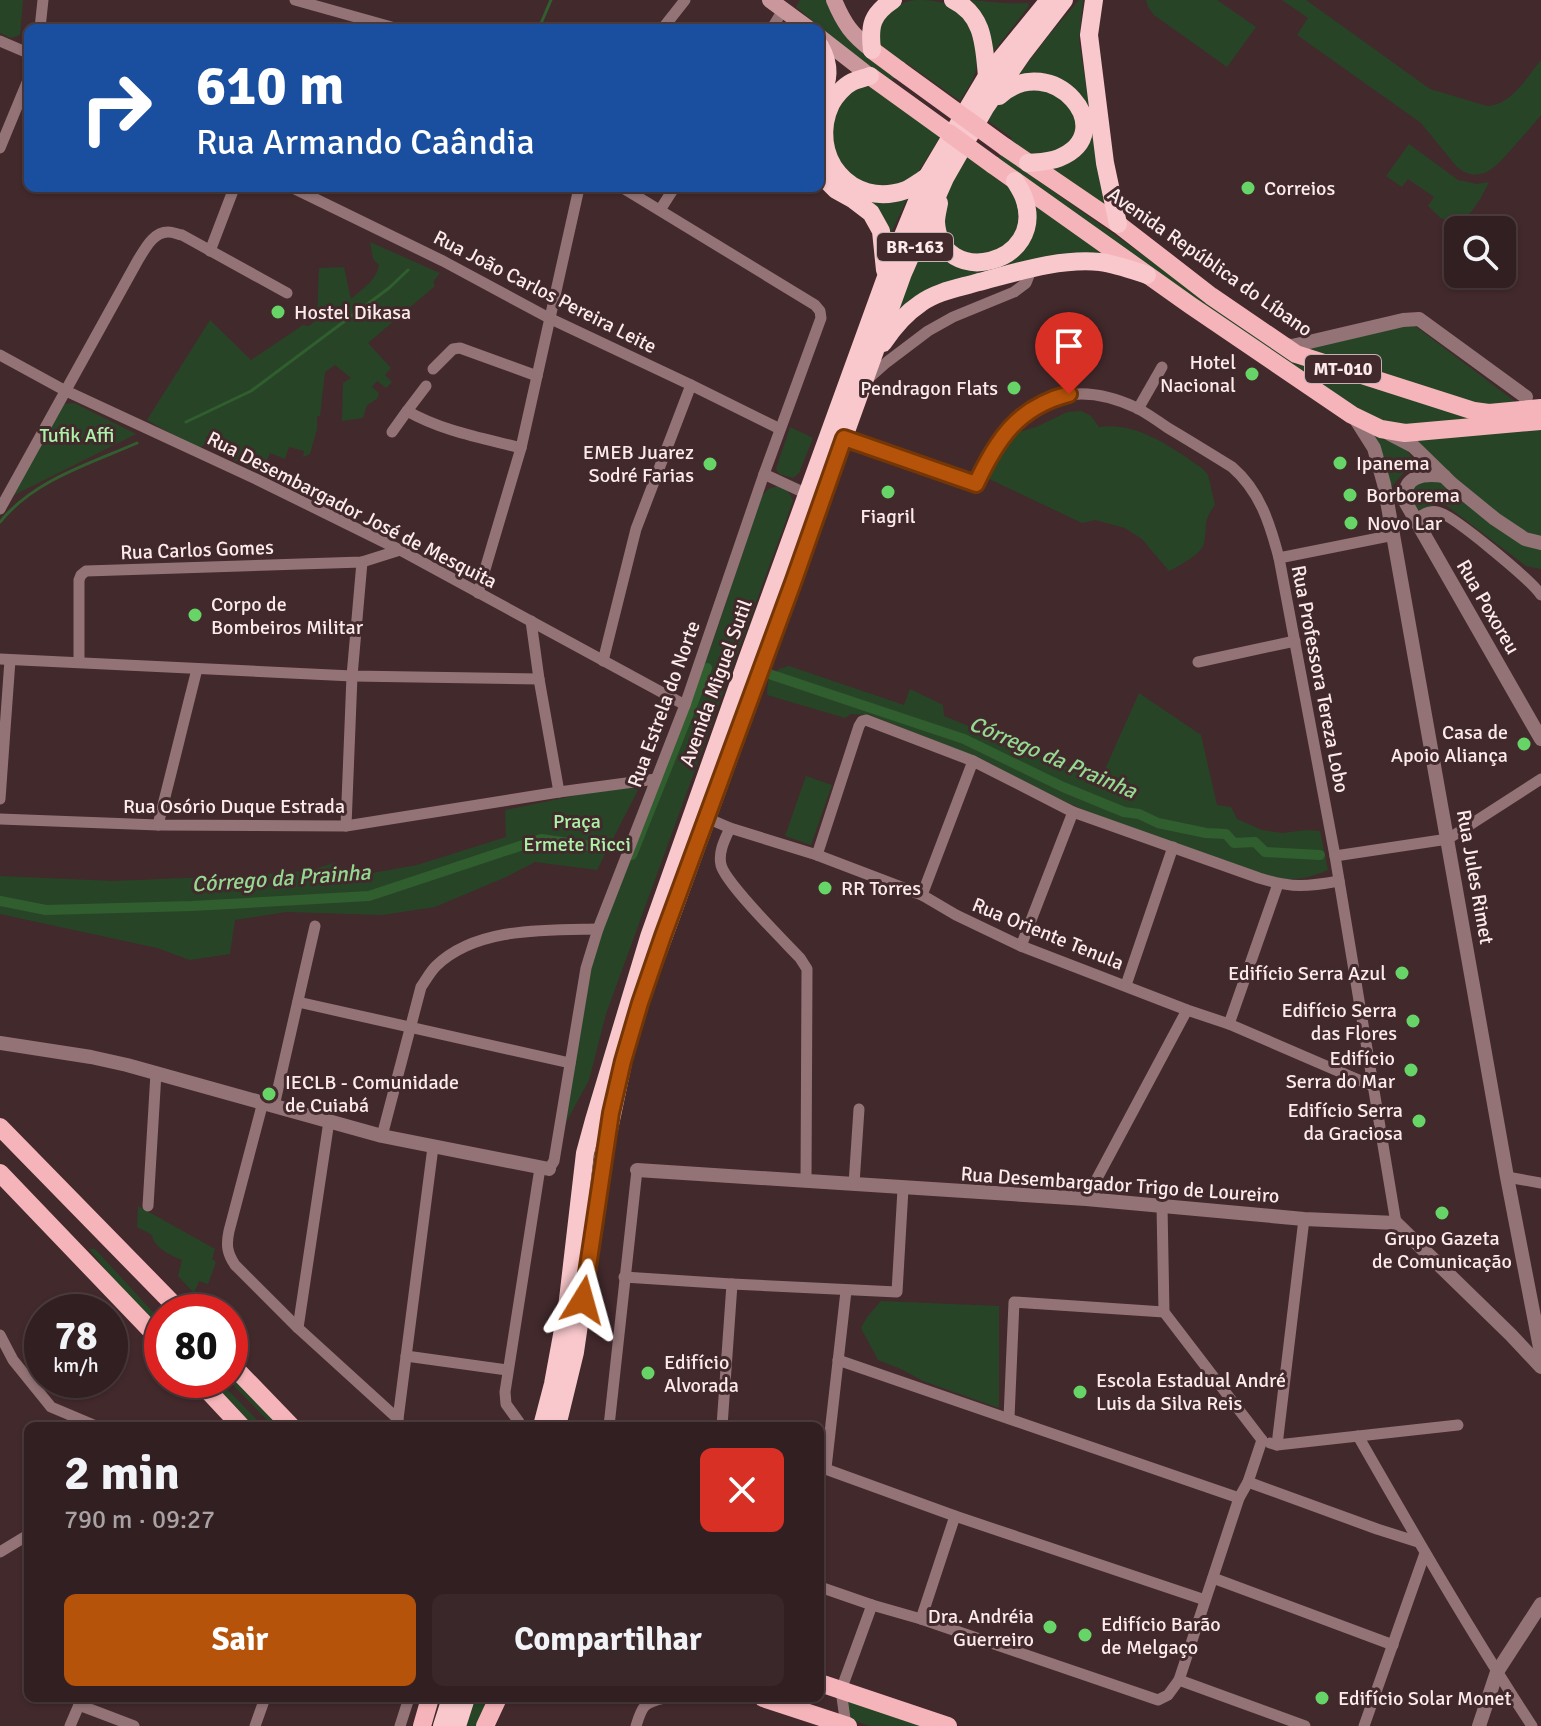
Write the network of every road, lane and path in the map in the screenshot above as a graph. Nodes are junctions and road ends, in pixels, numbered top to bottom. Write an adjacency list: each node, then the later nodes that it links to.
1 (43, 0): 13 (street)
2 (295, 0): 12 (street)
3 (341, 0): 12 (street)
4 (685, 0): 15 (street)
5 (834, 0): 19 (main road)
6 (893, 0): 19 (highway)
7 (953, 0): 23 (highway)
8 (1049, 0): 23 (highway, Avenida Miguel Sutil / BR-163)
9 (1064, 0): 26 (highway, Avenida Miguel Sutil)
10 (1094, 0): 40 (highway)
11 (777, 5): 16 (main road)
12 (343, 14): 14 (street)
13 (40, 24)
14 (375, 24)
15 (666, 24)
16 (803, 24)
17 (824, 40): 22 (main road)
18 (0, 41): 20 (street)
19 (872, 50): 30 (main road, Avenida República do Líbano / MT-010, bridge)
20 (24, 51)
21 (824, 54): 24 (highway)
22 (870, 76): 27 (highway); 32 (main road, MT-010, bridge)
23 (987, 76): 33 (highway, Avenida Miguel Sutil / BR-163)
24 (824, 86)
25 (24, 90): 29 (street)
26 (985, 108): 30 (highway); 33 (highway, Avenida Miguel Sutil / BR-163)
27 (824, 129)
28 (824, 144): 33 (highway)
29 (0, 148)
30 (1028, 163): 40 (main road, Avenida República do Líbano / MT-010)
31 (824, 178): 44 (highway)
32 (1015, 181): 33 (highway); 43 (main road, MT-010)
33 (934, 182): 44 (highway, Avenida Miguel Sutil / BR-163); 49 (highway, Avenida Miguel Sutil / BR-163)
34 (232, 192): 41 (street)
35 (304, 192): 46 (street, Rua João Carlos Pereira Leite)
36 (578, 192): 46 (street)
37 (630, 192): 39 (street)
38 (671, 192): 39 (street)
39 (660, 210): 61 (street, Rua Estrela do Norte)
40 (1118, 224): 47 (main road, Avenida República do Líbano / MT-010)
41 (210, 251): 45 (street); 56 (street)
42 (1032, 268): 43 (highway); 49 (highway); 53 (street)
43 (1147, 275): 60 (main road, MT-010)
44 (886, 277): 68 (highway, Avenida Miguel Sutil / BR-163)
45 (287, 293)
46 (549, 318): 52 (street); 54 (street, Rua João Carlos Pereira Leite)
47 (1282, 345): 59 (main road, Avenida República do Líbano / MT-010); 59 (street)
48 (0, 355): 56 (street, Rua Desembargador José de Mesquita)
49 (869, 366): 53 (highway, Avenida Miguel Sutil / BR-163)
50 (1162, 367): 57 (street)
51 (433, 369): 52 (street)
52 (537, 376): 65 (street)
53 (863, 384): 64 (highway, Avenida Miguel Sutil / BR-163)
54 (691, 385): 61 (street, Rua João Carlos Pereira Leite); 82 (street)
55 (426, 386): 58 (street)
56 (64, 390): 69 (street); 73 (street, Rua Desembargador José de Mesquita)
57 (1138, 409): 64 (street, Rua Professora Tereza Lobo); 74 (street, Rua Professora Tereza Lobo)
58 (407, 411): 63 (street); 65 (street)
59 (1533, 412): 62 (main road, MT-010)
60 (1352, 415): 62 (main road, MT-010); 71 (street, Rua Jules Rimet)
61 (780, 429): 66 (street, Rua Estrela do Norte)
62 (1381, 429): 67 (street)
63 (392, 432)
64 (844, 438): 95 (highway, Avenida Miguel Sutil / BR-163)
65 (521, 448): 76 (street)
66 (764, 474): 68 (street); 87 (street, Rua Estrela do Norte)
67 (1444, 476): 70 (street, Rua Poxoreu); 72 (street)
68 (807, 494): 125 (highway, Avenida Miguel Sutil / BR-163)
69 (0, 509)
70 (1415, 520): 77 (street); 88 (street, Rua Poxoreu)
71 (1394, 535): 74 (street); 100 (street, Rua Jules Rimet)
72 (1541, 543)
73 (400, 550): 75 (street, Rua Carlos Gomes); 76 (street, Rua Desembargador José de Mesquita)
74 (1279, 558): 79 (street, Rua Professora Tereza Lobo)
75 (362, 562): 81 (street, Rua Carlos Gomes); 85 (street)
76 (478, 593): 78 (street, Rua Desembargador José de Mesquita)
77 (1541, 595)
78 (531, 621): 82 (street, Rua Desembargador José de Mesquita); 86 (street)
79 (1295, 641): 83 (street); 103 (street, Rua Professora Tereza Lobo)
80 (5, 659): 81 (street); 93 (street)
81 (79, 661): 84 (street)
82 (603, 661): 87 (street, Rua Desembargador José de Mesquita)
83 (1198, 662)
84 (197, 669): 85 (street); 97 (street)
85 (352, 676): 86 (street); 98 (street)
86 (539, 679): 92 (street)
87 (685, 705): 90 (street, Rua Estrela do Norte)
88 (1541, 739)
89 (973, 761): 94 (street); 102 (street); 106 (street)
90 (656, 779): 92 (street, Rua Osório Duque Estrada); 108 (street, Rua Estrela do Norte)
91 (1541, 779): 100 (street)
92 (559, 792): 98 (street, Rua Osório Duque Estrada)
93 (0, 799)
94 (1073, 812): 101 (street); 109 (street)
95 (707, 818): 99 (street, Rua Oriente Tenula); 125 (highway, Avenida Miguel Sutil / BR-163)
96 (0, 819): 97 (street, Rua Osório Duque Estrada)
97 (158, 825): 98 (street, Rua Osório Duque Estrada)
98 (346, 826)
99 (730, 828): 102 (street, Rua Oriente Tenula); 130 (street)
100 (1448, 839): 103 (street); 129 (street, Rua Jules Rimet)
101 (1173, 847): 105 (street); 110 (street)
102 (817, 855): 106 (street, Rua Oriente Tenula)
103 (1335, 856): 104 (street, Rua Professora Tereza Lobo)
104 (1339, 881): 105 (street); 118 (street, Rua Professora Tereza Lobo)
105 (1278, 884): 113 (street)
106 (922, 895): 109 (street, Rua Oriente Tenula)
107 (315, 926): 111 (street)
108 (598, 929): 114 (street); 116 (street, Rua Estrela do Norte)
109 (1021, 946): 110 (street, Rua Oriente Tenula)
110 (1126, 985): 112 (street, Rua Oriente Tenula)
111 (298, 1002): 114 (street); 119 (street)
112 (1187, 1010): 113 (street, Rua Oriente Tenula); 134 (street)
113 (1229, 1024): 118 (street, Rua Oriente Tenula)
114 (410, 1028): 116 (street); 123 (street)
115 (0, 1043): 117 (street)
116 (570, 1063): 126 (street, Rua Estrela do Norte)
117 (156, 1073): 119 (street); 135 (street)
118 (1375, 1087): 139 (street, Rua Professora Tereza Lobo)
119 (268, 1104): 121 (street); 146 (street)
120 (859, 1109): 132 (street)
121 (329, 1121): 123 (street); 146 (street)
122 (0, 1127): 143 (main road)
123 (382, 1136): 124 (street)
124 (433, 1147): 126 (street); 151 (street)
125 (595, 1153): 137 (highway, Avenida Miguel Sutil / BR-163)
126 (544, 1168): 154 (street, Rua Estrela do Norte)
127 (637, 1170): 130 (street, Rua Desembargador Trigo de Loureiro); 140 (street)
128 (0, 1173): 145 (main road)
129 (1507, 1177): 131 (street); 149 (street, Rua Jules Rimet)
130 (806, 1181): 132 (street, Rua Desembargador Trigo de Loureiro)
131 (1541, 1183)
132 (854, 1184): 133 (street, Rua Desembargador Trigo de Loureiro)
133 (903, 1189): 134 (street, Rua Desembargador Trigo de Loureiro); 142 (street)
134 (1086, 1199): 136 (street, Rua Desembargador Trigo de Loureiro)
135 (148, 1206)
136 (1162, 1206): 138 (street, Rua Desembargador Trigo de Loureiro); 144 (street)
137 (587, 1212): 163 (highway, Avenida Miguel Sutil / BR-163); 164 (highway, Avenida Miguel Sutil / BR-163)
138 (1304, 1219): 139 (street, Rua Desembargador Trigo de Loureiro); 170 (street)
139 (1396, 1223): 148 (street)
140 (624, 1277): 141 (street); 165 (street)
141 (732, 1284): 142 (street); 166 (street)
142 (846, 1291): 152 (street)
143 (163, 1294)
144 (1164, 1312): 157 (street); 169 (street)
145 (144, 1323)
146 (298, 1328): 161 (street)
147 (0, 1335): 158 (street)
148 (1511, 1335): 149 (street); 153 (street)
149 (1536, 1335): 150 (street, Rua Jules Rimet)
150 (1541, 1353)
151 (406, 1356): 154 (street); 161 (street)
152 (838, 1360): 157 (street); 171 (street)
153 (1541, 1367)
154 (507, 1370): 162 (street, Rua Estrela do Norte)
155 (248, 1382): 160 (main road)
156 (215, 1398): 159 (main road)
157 (1009, 1418): 174 (street)
158 (87, 1422)
159 (237, 1422)
160 (287, 1422)
161 (396, 1422)
162 (517, 1422)
163 (543, 1422)
164 (558, 1422)
165 (609, 1422)
166 (722, 1422)
167 (1458, 1425): 168 (street)
168 (1358, 1436): 170 (street); 177 (street)
169 (1262, 1440): 170 (street); 173 (street)
170 (1277, 1445)
171 (824, 1461)
172 (824, 1468): 175 (street)
173 (1248, 1482): 174 (street); 177 (street)
174 (1239, 1498): 179 (street)
175 (955, 1516): 181 (street); 184 (street)
176 (24, 1537): 178 (street)
177 (1422, 1547): 185 (street); 186 (street)
178 (0, 1552)
179 (1213, 1578): 181 (street); 185 (street)
180 (824, 1588): 183 (street)
181 (1205, 1600): 187 (street)
182 (1541, 1604): 186 (street)
183 (872, 1605): 184 (street); 189 (street)
184 (921, 1619): 187 (street)
185 (1393, 1645): 211 (street)
186 (1497, 1672): 212 (street); 213 (street)
187 (1179, 1680): 210 (street)
188 (824, 1684): 189 (main road)
189 (841, 1690): 208 (street); 209 (main road)
190 (80, 1702): 199 (street); 200 (street)
191 (264, 1702): 201 (street)
192 (408, 1702): 202 (street)
193 (429, 1702): 203 (main road)
194 (450, 1702): 204 (highway)
195 (465, 1702): 205 (highway)
196 (496, 1702): 206 (main road)
197 (652, 1702): 207 (street)
198 (775, 1702): 208 (main road)
199 (70, 1726)
200 (134, 1726)
201 (255, 1726)
202 (400, 1726)
203 (422, 1726)
204 (442, 1726)
205 (457, 1726)
206 (485, 1726)
207 (636, 1726)
208 (847, 1726)
209 (948, 1726)
210 (1305, 1726)
211 (1364, 1726)
212 (1479, 1726)
213 (1532, 1726)

